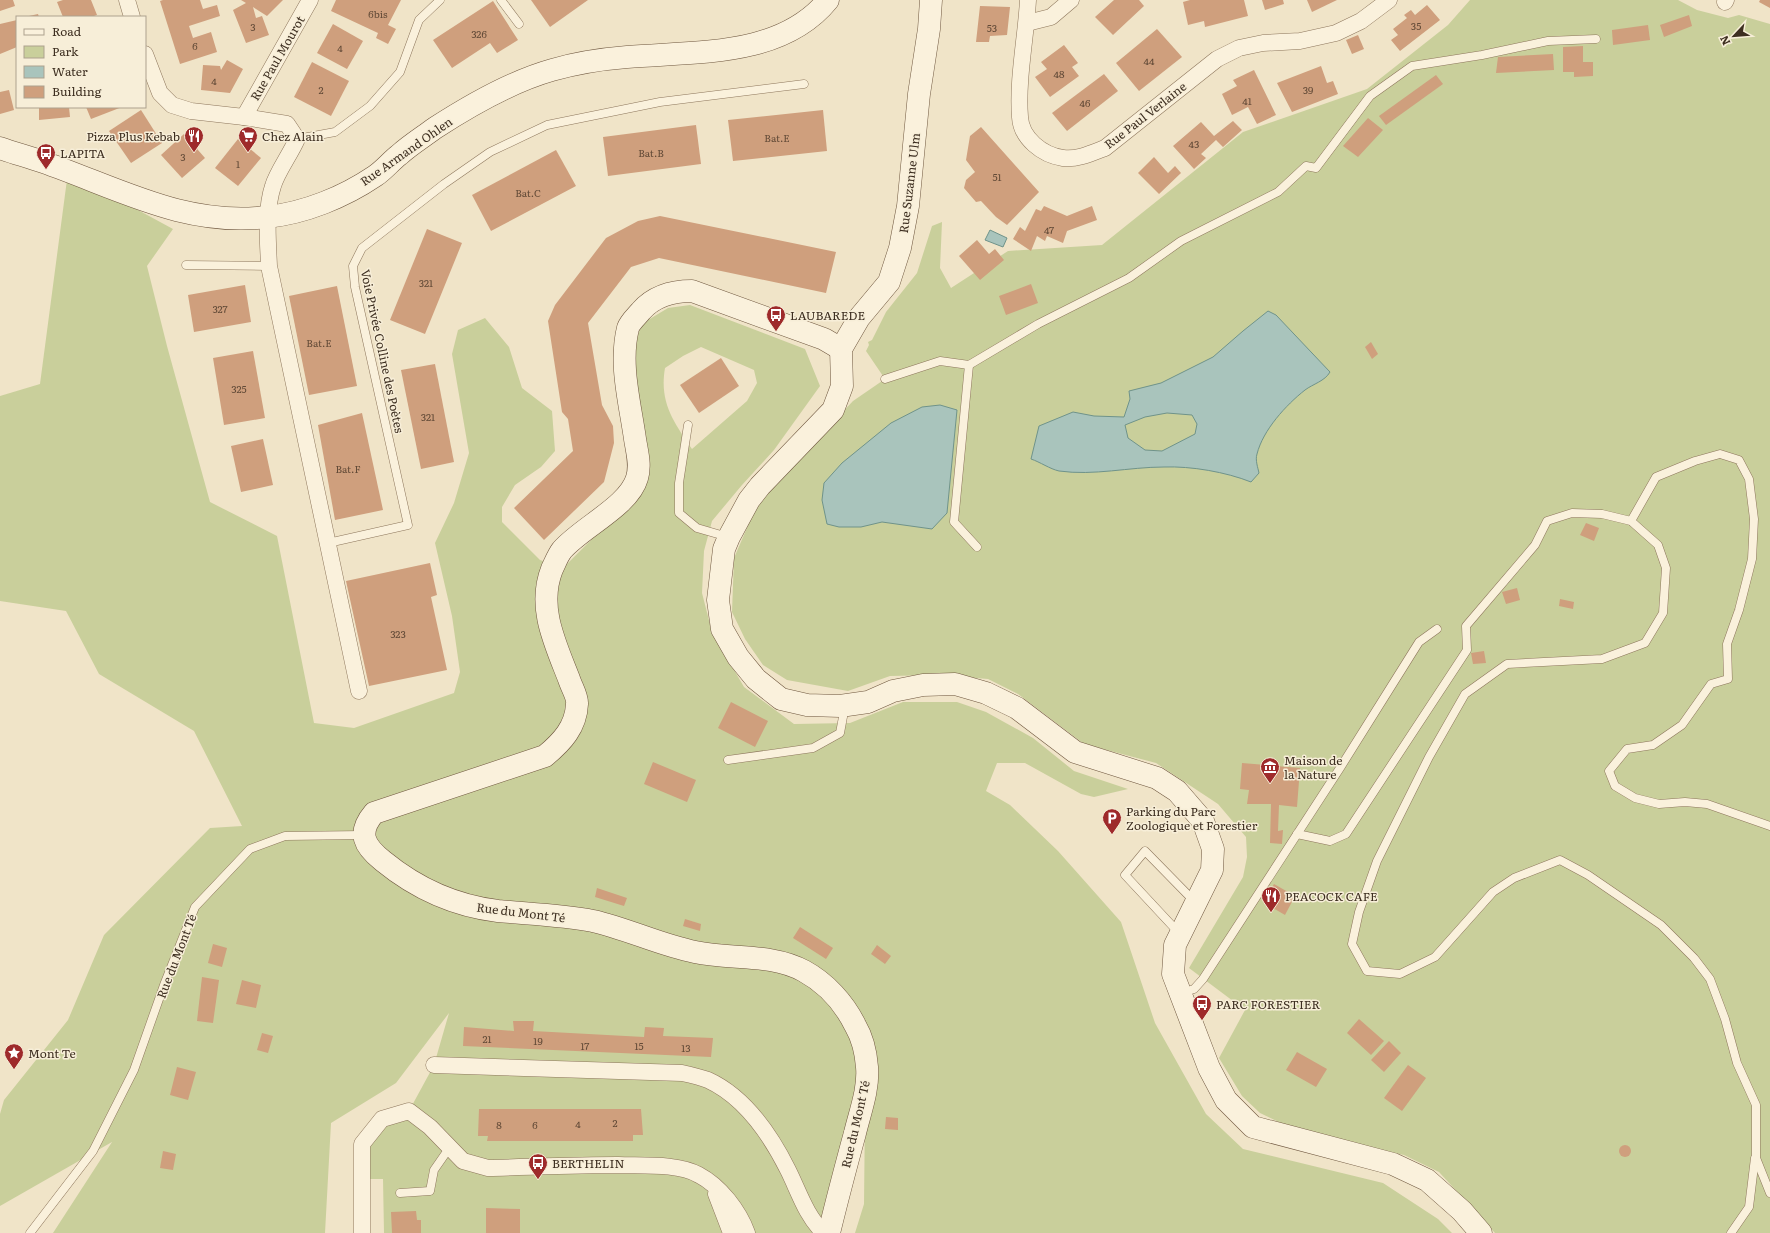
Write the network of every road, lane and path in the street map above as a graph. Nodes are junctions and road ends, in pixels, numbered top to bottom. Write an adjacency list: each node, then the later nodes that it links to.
1 (127, 0): 10 (street)
2 (310, 0): 16 (street, Rue Paul Mourot)
3 (440, 0): 17 (lane)
4 (501, 0): 12 (lane)
5 (828, 0): 19 (main road, Rue Armand Ohlen)
6 (931, 0): 22 (main road, Rue Suzanne Ulm)
7 (1028, 0): 11 (street, Rue Paul Verlaine)
8 (1071, 0): 11 (street)
9 (1389, 0): 11 (street, Rue Paul Verlaine)
10 (132, 16)
11 (1027, 23)
12 (519, 24)
13 (1596, 39): 23 (lane)
14 (146, 57): 16 (street)
15 (804, 84): 28 (lane, Voie Privée Colline des Poètes)
16 (244, 117): 17 (street)
17 (296, 139): 19 (street)
18 (0, 148): 19 (main road, Rue Armand Ohlen)
19 (268, 217): 21 (street)
20 (186, 265): 21 (lane)
21 (268, 266): 28 (street)
22 (841, 349): 27 (main road); 36 (main road)
23 (969, 365): 24 (lane); 29 (lane)
24 (886, 379)
25 (688, 425): 27 (lane)
26 (1632, 521): 34 (lane); 35 (lane); 42 (lane)
27 (729, 537): 32 (main road)
28 (328, 543): 31 (street)
29 (977, 547)
30 (1437, 629): 35 (lane)
31 (359, 691)
32 (845, 705): 33 (lane); 37 (main road)
33 (728, 760)
34 (1770, 826)
35 (1297, 834): 39 (lane)
36 (363, 835): 46 (lane, Rue du Mont Té); 51 (main road, Rue du Mont Té)
37 (1196, 903): 38 (main road); 38 (lane)
38 (1180, 935): 39 (main road)
39 (1180, 994): 52 (main road)
40 (434, 1065): 50 (street)
41 (450, 1147): 43 (street); 44 (lane); 47 (street)
42 (1756, 1158): 45 (lane); 53 (lane)
43 (713, 1185): 48 (street); 49 (street)
44 (400, 1193)
45 (1770, 1193)
46 (30, 1233)
47 (362, 1233)
48 (731, 1233)
49 (746, 1233)
50 (824, 1233)
51 (829, 1233)
52 (1481, 1233)
53 (1731, 1233)

